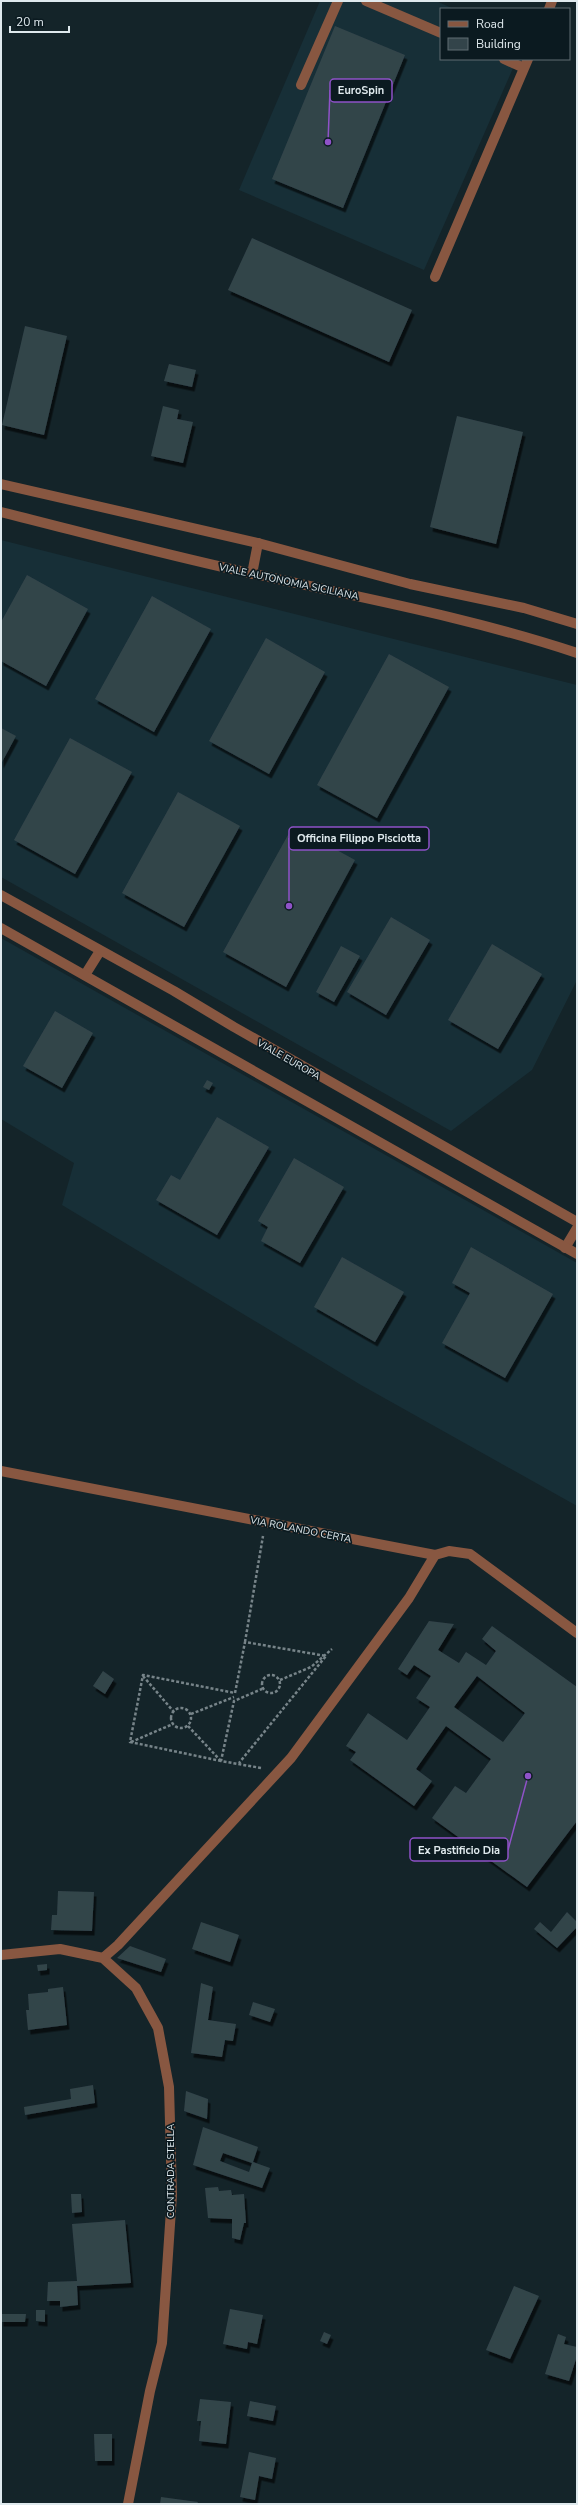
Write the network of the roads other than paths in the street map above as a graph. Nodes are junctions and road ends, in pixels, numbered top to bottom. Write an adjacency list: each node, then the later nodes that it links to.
1 (338, 1): 6 (street)
2 (366, 1): 3 (street)
3 (440, 33)
4 (508, 60): 5 (street)
5 (526, 64): 7 (street)
6 (301, 85)
7 (435, 278)
8 (1, 484): 10 (street)
9 (1, 512): 11 (street, VIALE AUTONOMIA SICILIANA)
10 (258, 543): 11 (street); 12 (street)
11 (252, 574): 13 (street, VIALE AUTONOMIA SICILIANA)
12 (577, 624)
13 (577, 653)
14 (1, 895): 16 (street, VIALE EUROPA)
15 (1, 928): 17 (street)
16 (100, 951): 17 (street); 18 (street, VIALE EUROPA)
17 (85, 975): 20 (street)
18 (577, 1222)
19 (577, 1228): 20 (street)
20 (565, 1248): 21 (street)
21 (577, 1254)
22 (1, 1471): 23 (street, VIA ROLANDO CERTA)
23 (435, 1555): 24 (street, VIA ROLANDO CERTA); 26 (street)
24 (577, 1633)
25 (1, 1955): 26 (street)
26 (103, 1958): 27 (street, CONTRADA STELLA)
27 (128, 2504)

